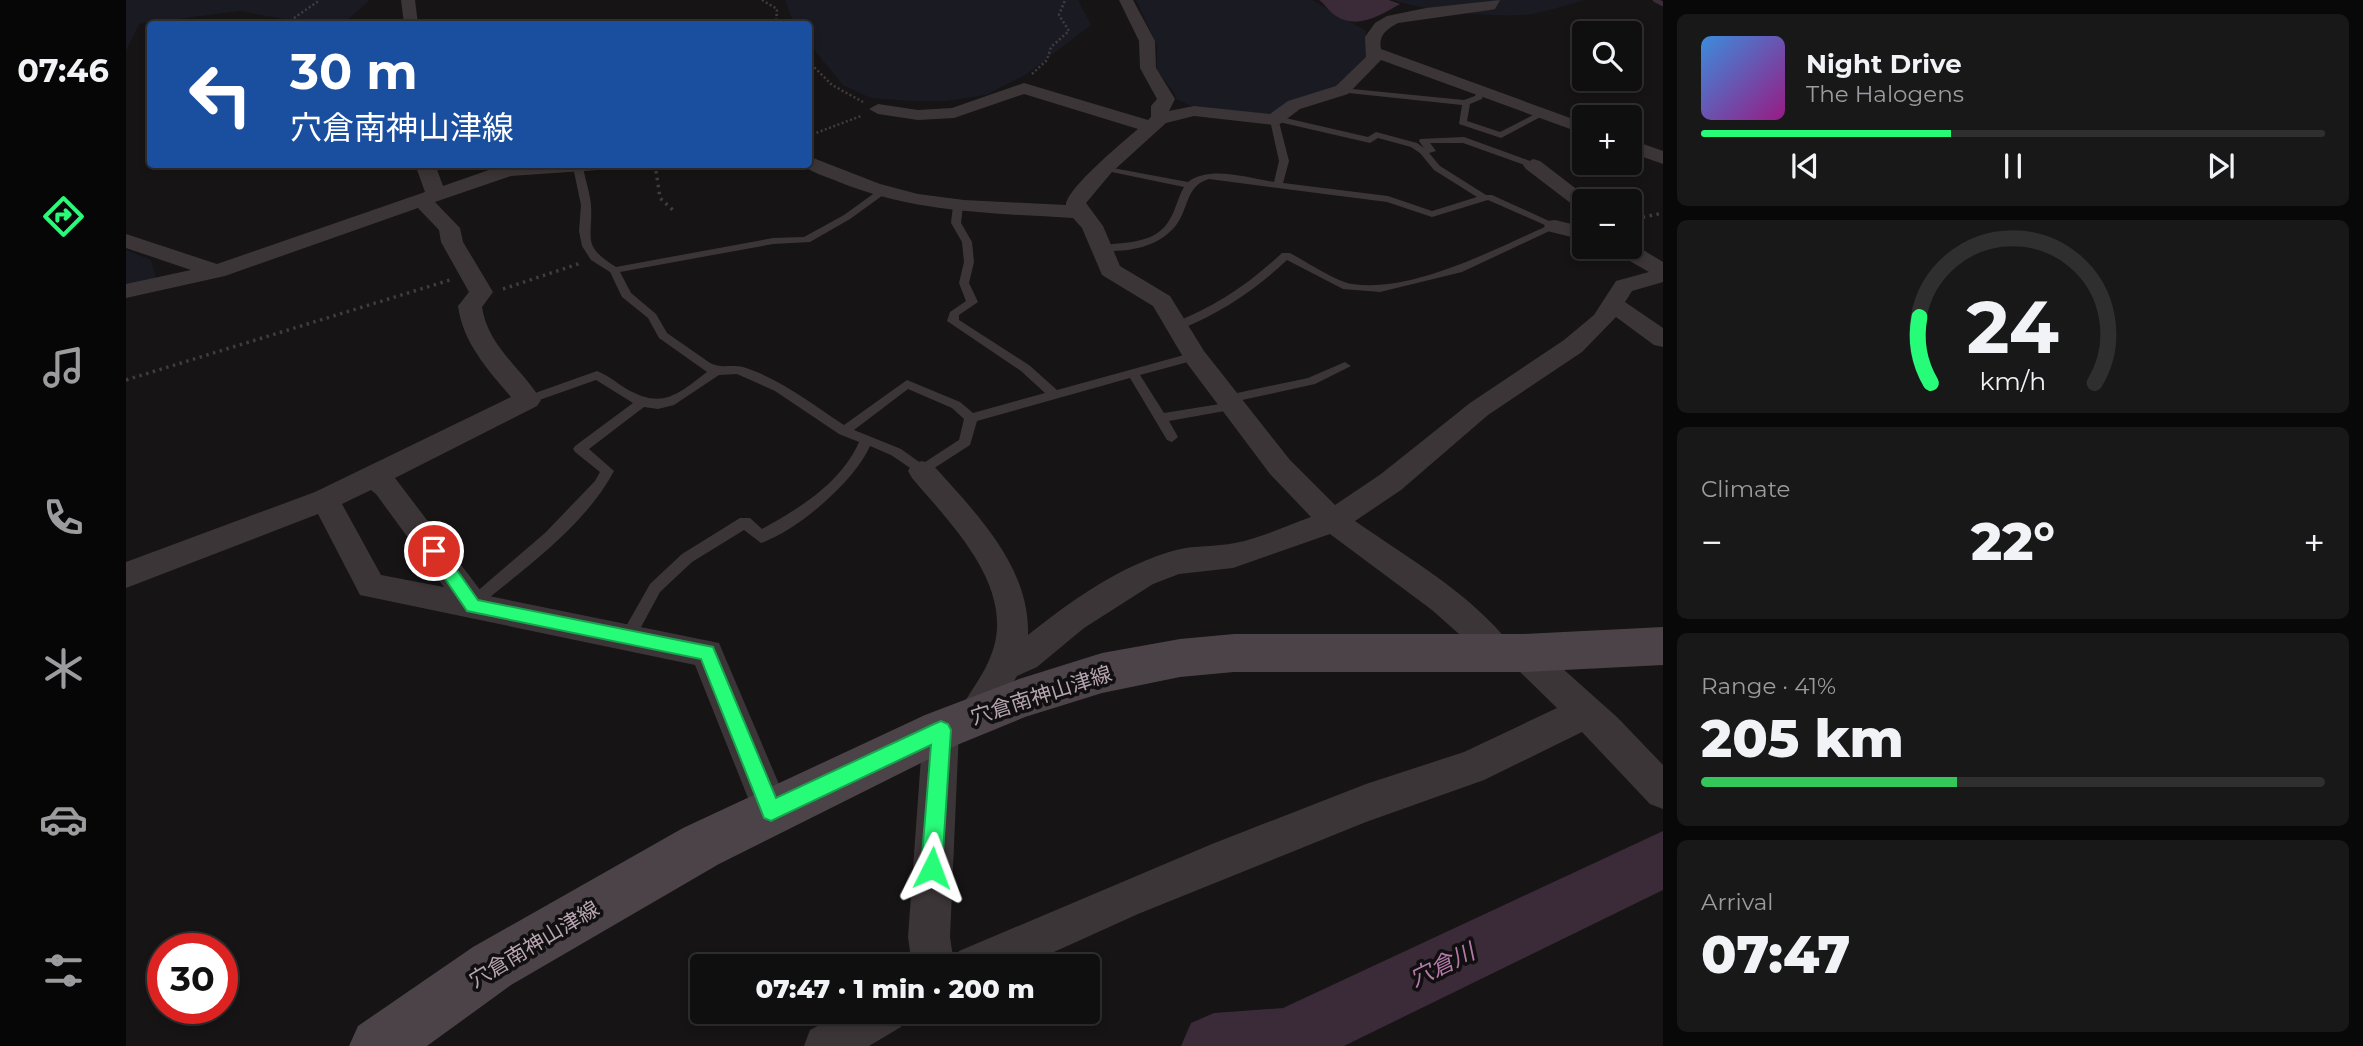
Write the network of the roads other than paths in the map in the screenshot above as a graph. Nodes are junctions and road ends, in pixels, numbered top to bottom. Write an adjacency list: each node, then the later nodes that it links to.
1 (408, 0): 4 (street)
2 (1126, 0): 12 (street)
3 (1493, 0): 5 (street)
4 (411, 21)
5 (1374, 52): 6 (street); 7 (street)
6 (1342, 90): 8 (lane); 11 (street)
7 (1481, 92): 8 (lane); 10 (street)
8 (1465, 103): 14 (lane)
9 (878, 109): 12 (street)
10 (1542, 114): 13 (street); 14 (lane)
11 (1276, 120): 12 (street); 26 (lane); 30 (lane)
12 (1156, 123): 24 (street)
13 (1572, 125)
14 (1479, 128): 15 (lane)
15 (1477, 144): 17 (lane); 20 (lane)
16 (1642, 150): 18 (street)
17 (1432, 151)
18 (1663, 158)
19 (812, 164): 27 (street)
20 (1533, 165): 28 (street)
21 (425, 168): 29 (street)
22 (548, 168): 29 (street)
23 (588, 168): 39 (lane)
24 (1105, 168): 25 (lane); 32 (street)
25 (1187, 185): 26 (lane); 36 (lane)
26 (1278, 186): 30 (lane)
27 (883, 191): 31 (street); 39 (lane)
28 (1572, 195)
29 (428, 197): 40 (street); 51 (street)
30 (1483, 197): 33 (lane)
31 (958, 206): 32 (street); 50 (lane)
32 (1079, 212): 36 (street)
33 (1572, 227)
34 (1572, 227): 44 (lane)
35 (126, 241): 40 (street)
36 (1102, 248): 44 (street)
37 (1614, 259): 43 (street)
38 (1641, 259): 41 (street)
39 (614, 270): 48 (lane)
40 (217, 271): 42 (street)
41 (1663, 273): 43 (street)
42 (126, 291)
43 (1619, 296): 45 (street); 62 (street)
44 (1177, 326): 46 (street)
45 (1663, 339)
46 (1195, 356): 49 (lane); 53 (street)
47 (1345, 366): 53 (lane)
48 (716, 370): 52 (lane); 56 (lane)
49 (1133, 374): 50 (lane); 55 (lane)
50 (1056, 396): 54 (lane)
51 (528, 400): 52 (lane); 60 (street)
52 (640, 403): 64 (lane)
53 (1230, 403): 55 (lane); 62 (street)
54 (971, 418): 56 (lane); 59 (lane)
55 (1162, 418): 57 (lane)
56 (844, 431): 58 (lane)
57 (1172, 437)
58 (866, 440): 59 (lane); 65 (lane)
59 (922, 471): 68 (street)
60 (374, 477): 61 (street); 64 (street)
61 (325, 500): 63 (street); 64 (street)
62 (1333, 521): 67 (street); 68 (street)
63 (126, 575)
64 (473, 606): 65 (street)
65 (628, 637): 72 (street)
66 (1663, 646): 67 (main road, 穴倉南神山津線)
67 (1510, 653): 69 (street); 70 (main road, 穴倉南神山津線)
68 (1005, 666): 70 (street)
69 (1594, 720): 71 (street); 74 (street)
70 (958, 723): 72 (main road, 穴倉南神山津線); 73 (street)
71 (1663, 791)
72 (771, 810): 76 (main road, 穴倉南神山津線)
73 (931, 954)
74 (1001, 954)
75 (865, 1024): 77 (street)
76 (378, 1046)
77 (826, 1046)

